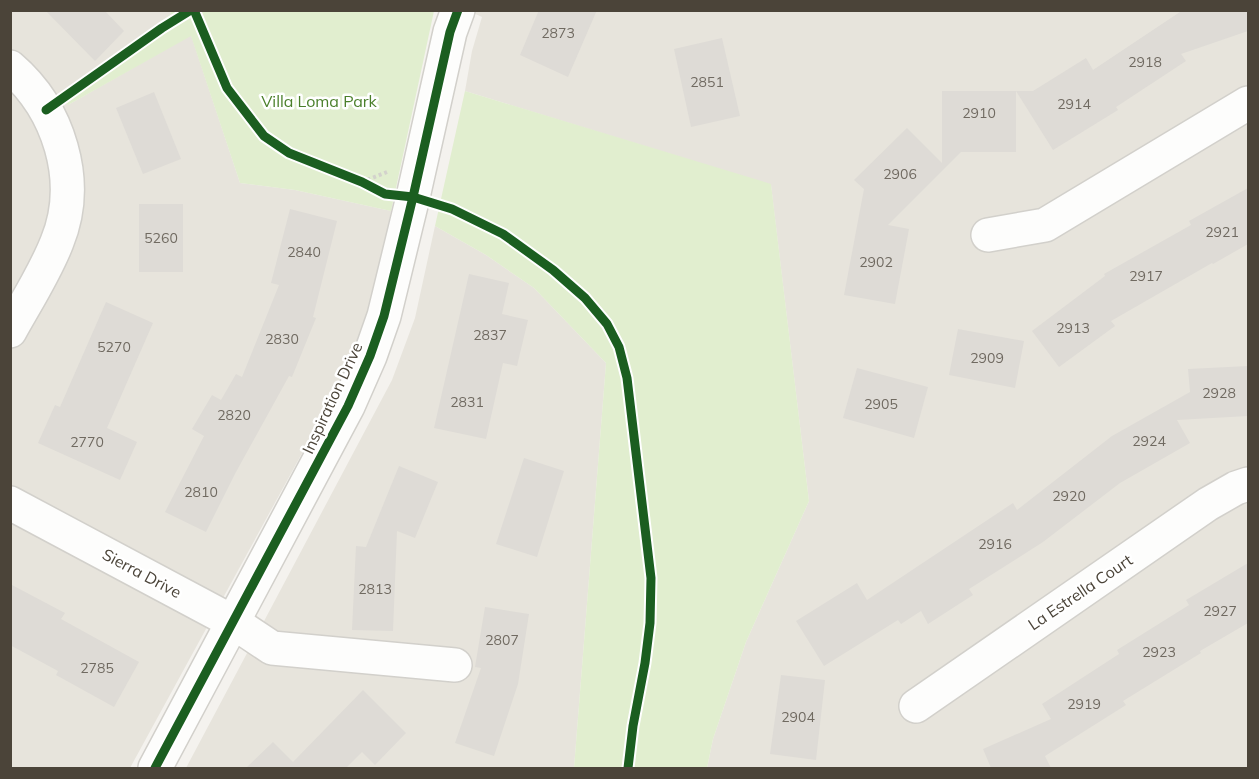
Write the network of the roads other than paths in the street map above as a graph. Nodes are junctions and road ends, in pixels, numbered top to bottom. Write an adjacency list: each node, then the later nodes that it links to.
1 (458, 10): 8 (street, Inspiration Drive)
2 (10, 68): 5 (street)
3 (1248, 103): 4 (street)
4 (988, 235)
5 (10, 332)
6 (1248, 484): 10 (street, La Estrella Court)
7 (10, 502): 8 (street, Sierra Drive)
8 (233, 622): 9 (street, Sierra Drive); 11 (street, Inspiration Drive)
9 (455, 665)
10 (916, 706)
11 (155, 768)

